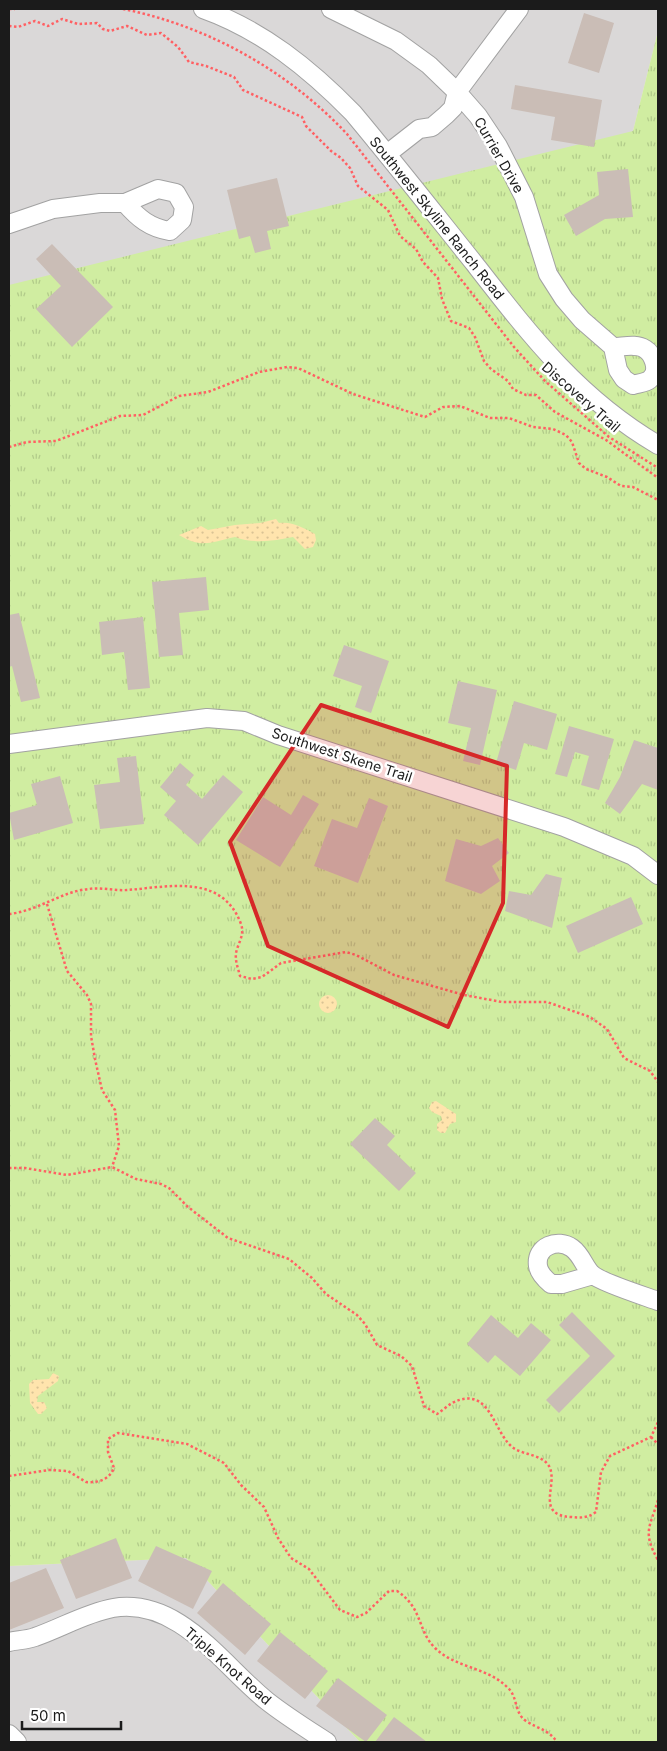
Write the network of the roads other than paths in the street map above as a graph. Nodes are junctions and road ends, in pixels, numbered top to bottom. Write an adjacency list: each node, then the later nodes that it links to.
1 (203, 9): 5 (street, Southwest Skyline Ranch Road)
2 (331, 9): 4 (street, Currier Drive)
3 (519, 9): 4 (street)
4 (457, 92): 5 (street); 8 (street, Currier Drive)
5 (386, 154): 9 (street, Southwest Skyline Ranch Road)
6 (125, 204): 7 (street)
7 (9, 224)
8 (613, 347)
9 (658, 445)
10 (9, 744): 11 (street, Southwest Skene Trail)
11 (658, 875)
12 (593, 1275): 13 (street)
13 (658, 1301)
14 (9, 1642): 17 (street, Triple Knot Road)
15 (9, 1734): 16 (street)
16 (17, 1742)
17 (327, 1742)

